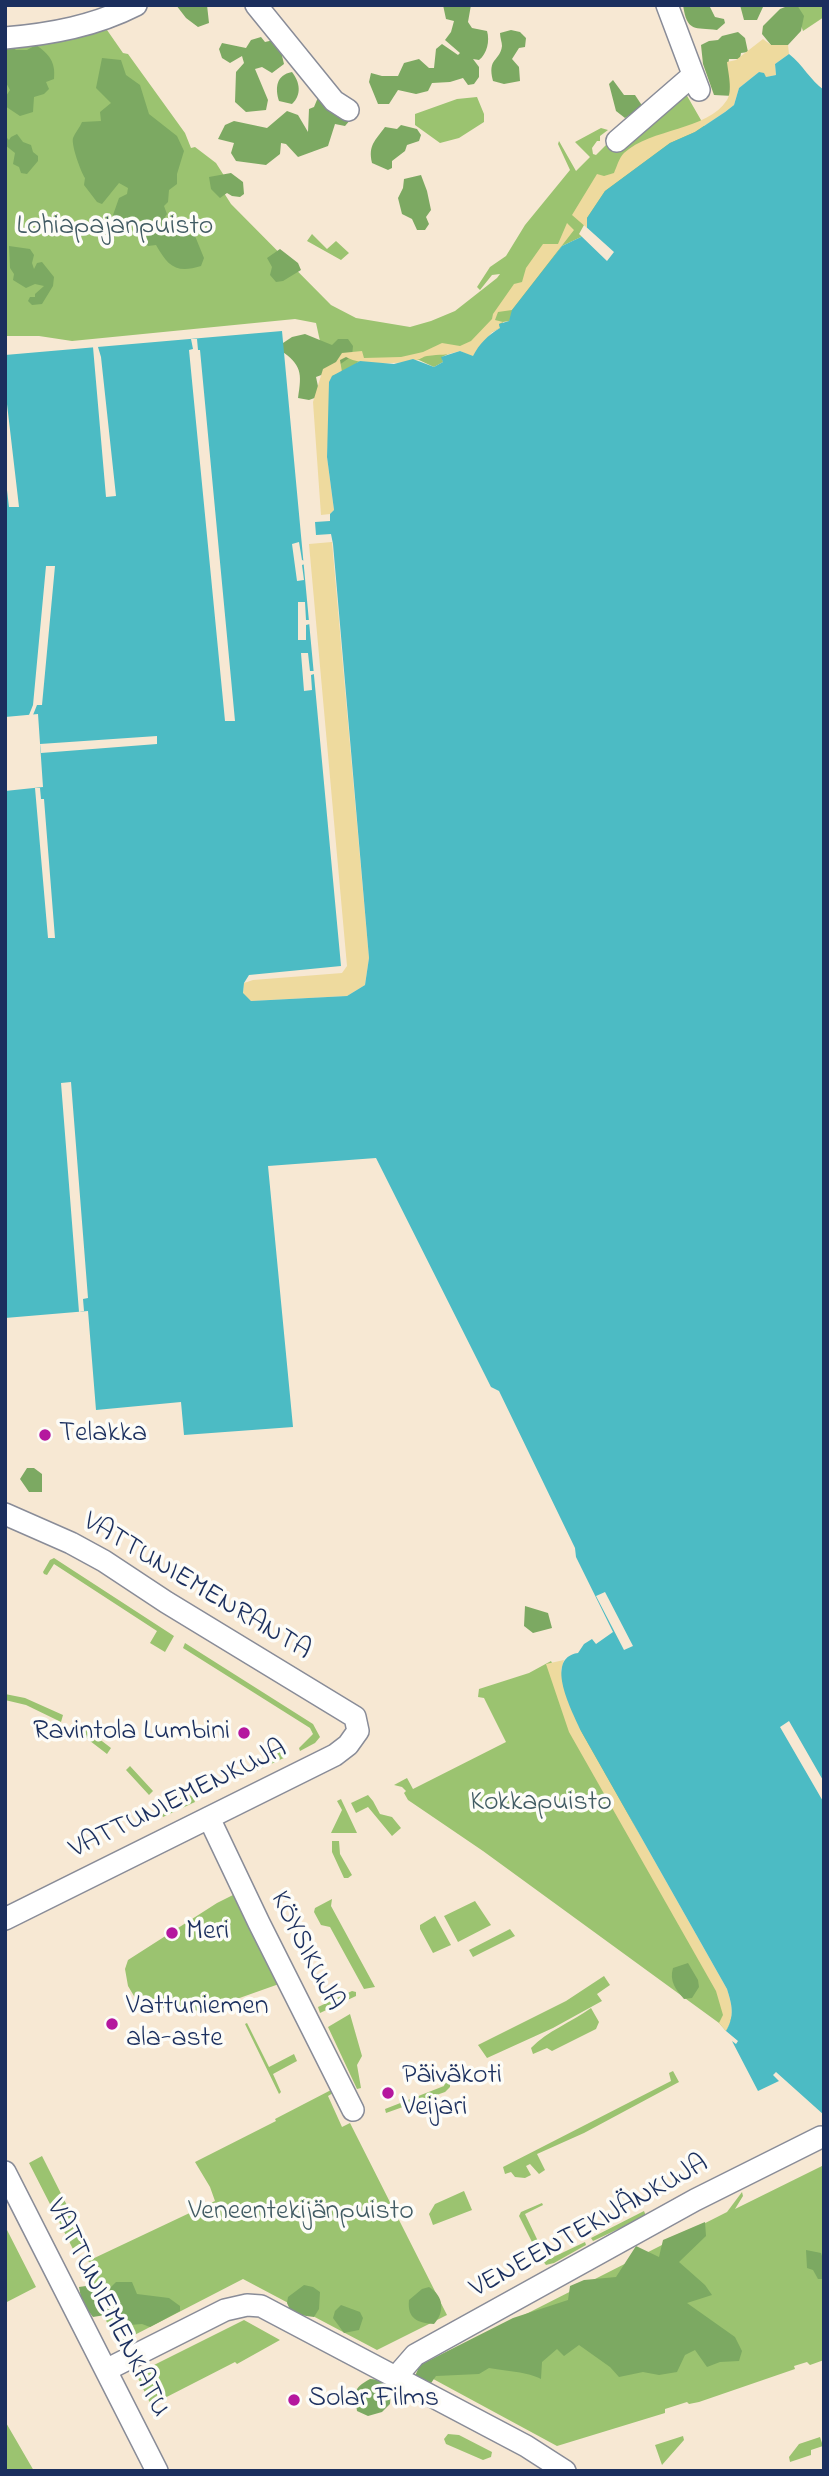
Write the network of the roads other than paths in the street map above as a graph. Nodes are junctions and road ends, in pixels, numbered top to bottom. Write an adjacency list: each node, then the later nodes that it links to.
1 (136, 5): 4 (street)
2 (256, 5): 5 (street)
3 (667, 5): 6 (street)
4 (5, 38)
5 (348, 110)
6 (617, 141)
7 (5, 1514): 8 (street, VATTUNIEMENRANTA)
8 (355, 1717): 9 (street, VATTUNIEMENKUJA)
9 (209, 1818): 10 (street, VATTUNIEMENKUJA); 11 (street, KÖYSIKUJA)
10 (5, 1919)
11 (353, 2110)
12 (821, 2137): 15 (street, VENEENTEKIJÄNKUJA)
13 (5, 2172): 14 (street, VATTUNIEMENKATU)
14 (106, 2370): 15 (street); 16 (street, VATTUNIEMENKATU)
15 (395, 2378): 17 (street)
16 (157, 2471)
17 (565, 2471)

